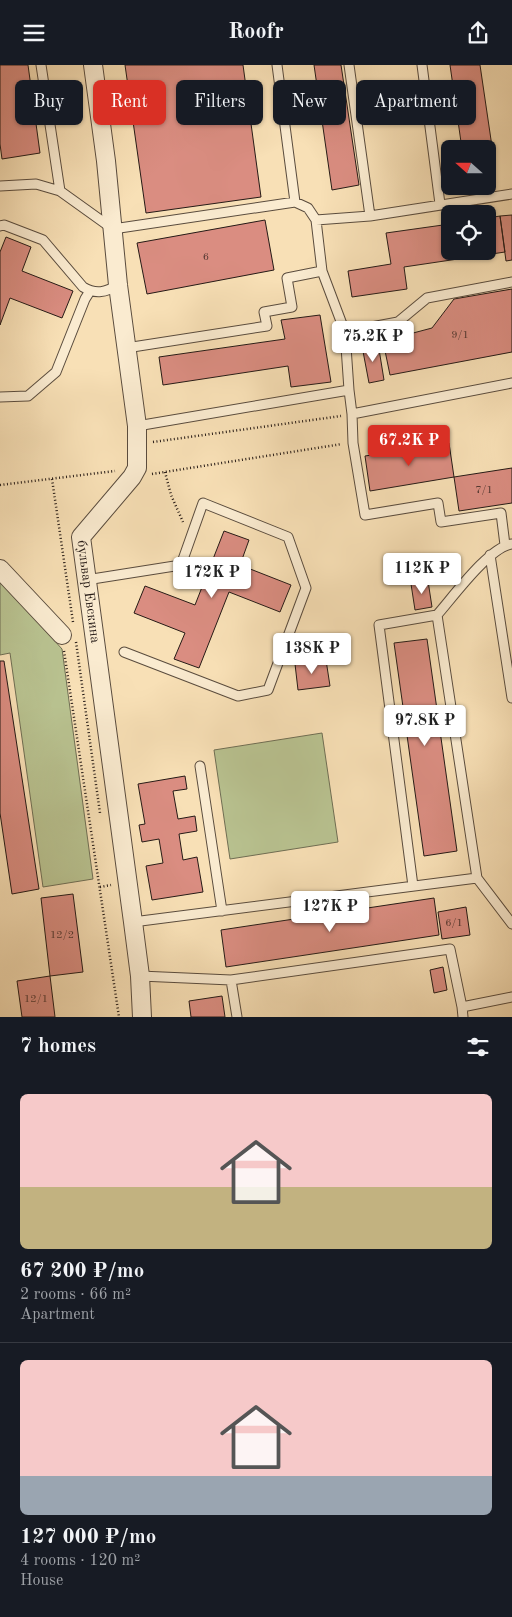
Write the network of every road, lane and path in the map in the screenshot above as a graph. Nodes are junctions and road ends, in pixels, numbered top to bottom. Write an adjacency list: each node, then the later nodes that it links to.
1 (41, 65): 7 (lane)
2 (93, 65): 14 (street)
3 (277, 65): 9 (lane)
4 (349, 65): 11 (lane)
5 (422, 65): 10 (lane)
6 (0, 186): 7 (lane)
7 (60, 191): 14 (lane)
8 (512, 193): 10 (lane)
9 (295, 203): 12 (lane); 14 (lane)
10 (440, 205): 11 (lane)
11 (370, 216): 12 (lane)
12 (316, 220): 15 (lane)
13 (0, 226): 18 (lane)
14 (113, 229): 17 (street)
15 (322, 271): 19 (lane); 20 (lane)
16 (512, 282): 19 (lane)
17 (118, 285): 18 (lane); 20 (street)
18 (90, 291): 23 (lane)
19 (345, 332): 22 (lane)
20 (126, 348): 25 (street)
21 (512, 383): 24 (lane)
22 (349, 390): 24 (lane); 25 (lane)
23 (0, 397)
24 (352, 414): 26 (lane); 27 (path)
25 (137, 427): 27 (street)
26 (353, 443): 28 (path); 33 (lane)
27 (137, 444): 29 (street)
28 (165, 472): 29 (path); 32 (path)
29 (134, 473): 30 (path); 36 (street, бульвар Евскина)
30 (52, 479): 31 (path); 38 (path)
31 (0, 485)
32 (184, 523)
33 (508, 544): 34 (lane)
34 (490, 555): 37 (lane); 40 (lane)
35 (0, 569): 38 (street)
36 (86, 580): 39 (lane); 48 (street, бульвар Евскина)
37 (437, 615): 43 (lane); 44 (lane)
38 (70, 632): 42 (path); 45 (path)
39 (124, 652)
40 (512, 698)
41 (200, 766): 47 (lane)
42 (101, 818)
43 (477, 878): 44 (lane); 49 (lane)
44 (413, 886): 47 (lane)
45 (99, 887): 46 (path); 54 (path)
46 (112, 892)
47 (222, 911): 48 (lane)
48 (133, 922): 50 (street, бульвар Евскина)
49 (512, 924)
50 (140, 976): 51 (lane); 55 (street, бульвар Евскина)
51 (231, 980): 53 (lane); 56 (lane)
52 (512, 997): 53 (lane)
53 (462, 1007): 57 (lane)
54 (119, 1017)
55 (142, 1017)
56 (237, 1017)
57 (464, 1017)

